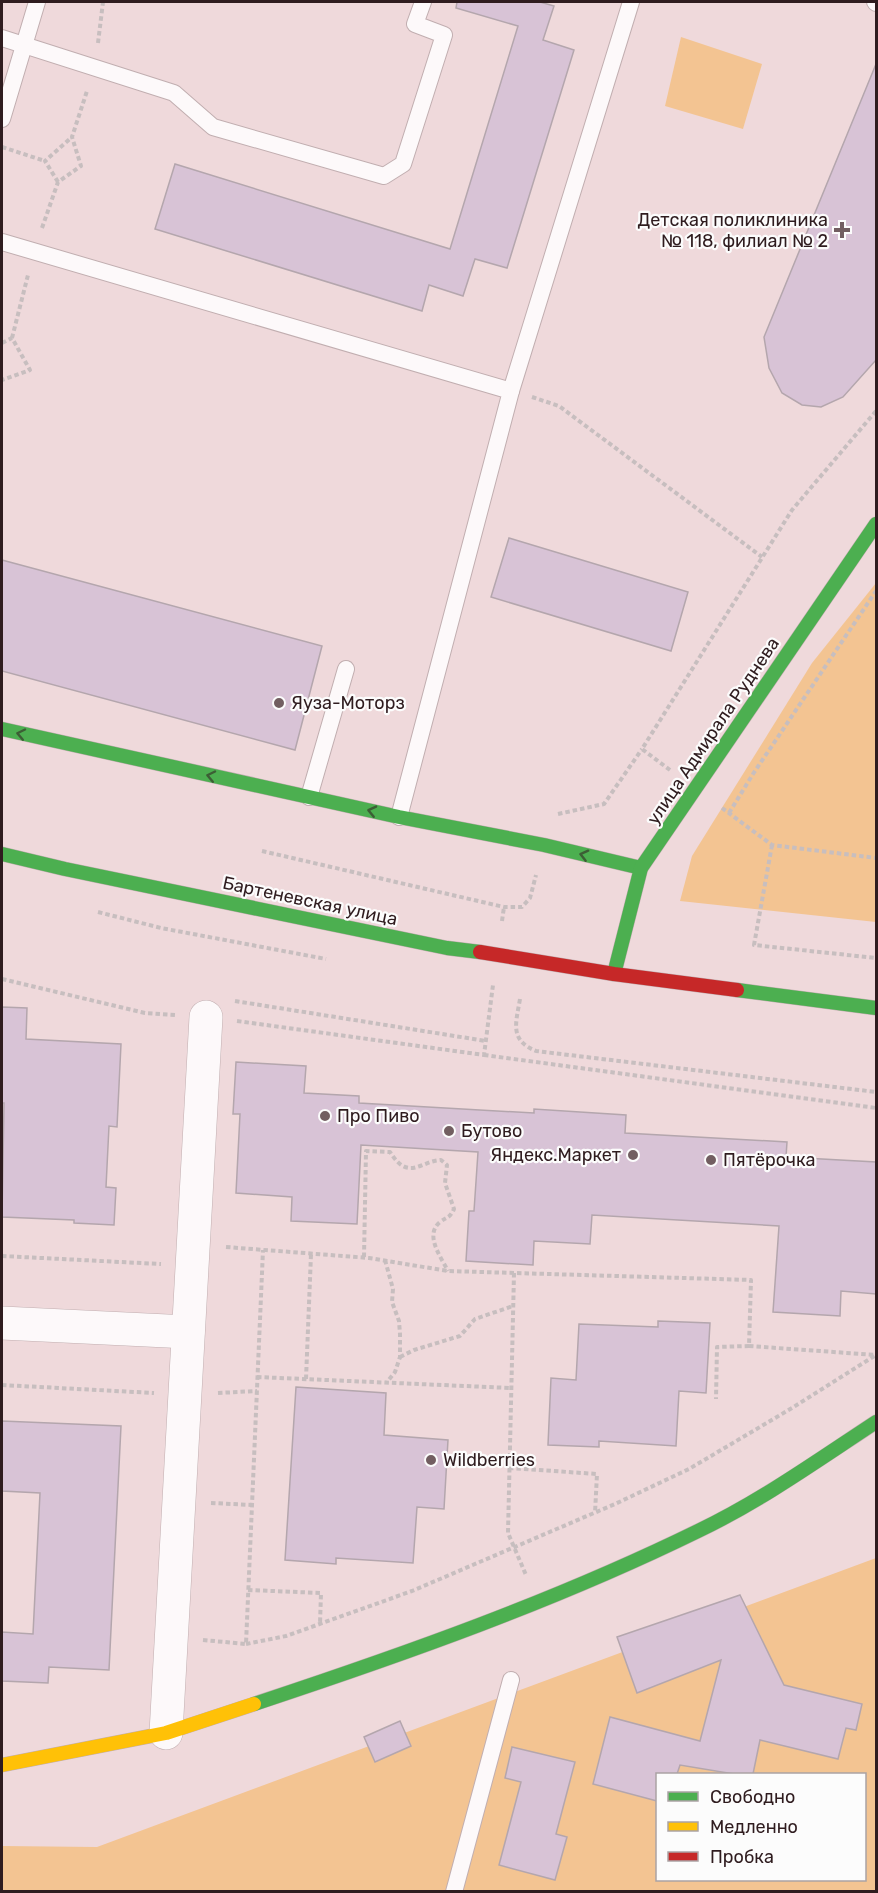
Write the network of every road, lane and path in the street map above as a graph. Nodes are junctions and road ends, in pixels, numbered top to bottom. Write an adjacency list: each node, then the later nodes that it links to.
1 (37, 2): 6 (lane)
2 (103, 2): 7 (path)
3 (423, 2): 7 (lane)
4 (631, 2): 18 (lane)
5 (2, 38): 6 (lane)
6 (24, 45): 7 (lane); 8 (lane)
7 (95, 68): 9 (path)
8 (2, 119)
9 (72, 137): 11 (path); 12 (path)
10 (2, 147): 11 (path)
11 (45, 161): 12 (path)
12 (58, 182): 14 (path)
13 (2, 242): 14 (lane)
14 (33, 252): 15 (path); 18 (lane)
15 (12, 338): 16 (path); 17 (path)
16 (2, 343)
17 (2, 380)
18 (512, 391): 20 (path); 27 (lane)
19 (876, 524): 32 (street, улица Адмирала Руднева)
20 (762, 557)
21 (876, 591): 26 (path)
22 (346, 669): 25 (lane)
23 (2, 729): 25 (street, one-way to 23)
24 (642, 749): 28 (path)
25 (309, 797): 27 (street, one-way to 25)
26 (729, 813)
27 (399, 817): 28 (street)
28 (544, 845): 32 (street, one-way to 28); 33 (path)
29 (772, 845): 35 (path)
30 (262, 851): 33 (path)
31 (2, 854): 34 (street, Бартеневская улица)
32 (640, 868): 36 (street, улица Адмирала Руднева)
33 (504, 907): 34 (path)
34 (497, 954): 36 (street, Бартеневская улица); 41 (path)
35 (876, 958)
36 (614, 974): 39 (street, Бартеневская улица)
37 (2, 979): 40 (path)
38 (520, 999): 43 (path)
39 (876, 1008)
40 (220, 1009): 41 (path); 42 (path); 47 (street)
41 (486, 1041): 42 (path)
42 (484, 1054): 44 (path)
43 (876, 1092)
44 (876, 1108)
45 (262, 1250): 46 (path); 47 (path); 58 (path)
46 (311, 1254): 49 (path); 59 (path)
47 (192, 1255): 48 (path); 55 (street)
48 (2, 1256)
49 (364, 1257): 50 (path); 51 (path)
50 (385, 1260): 51 (path); 57 (path)
51 (448, 1271): 52 (path)
52 (514, 1273): 53 (path); 56 (path)
53 (513, 1306): 57 (path); 62 (path)
54 (2, 1323): 55 (street)
55 (188, 1332): 63 (street)
56 (748, 1346): 64 (path); 69 (path)
57 (400, 1357): 60 (path)
58 (257, 1377): 59 (path); 68 (path)
59 (306, 1379): 60 (path)
60 (387, 1382): 62 (path)
61 (2, 1385): 63 (path)
62 (511, 1388): 66 (path)
63 (184, 1394): 67 (street)
64 (716, 1399)
65 (876, 1422): 72 (street)
66 (509, 1468): 69 (path); 70 (path)
67 (178, 1502): 68 (path); 74 (street)
68 (252, 1505): 71 (path)
69 (595, 1514): 70 (path)
70 (514, 1548): 72 (path); 73 (path)
71 (249, 1590): 73 (path); 75 (path)
72 (538, 1603): 77 (street)
73 (320, 1624): 75 (path)
74 (171, 1638): 75 (path); 77 (street)
75 (246, 1644)
76 (511, 1680): 79 (lane)
77 (166, 1733): 78 (street)
78 (2, 1765)
79 (454, 1892)

